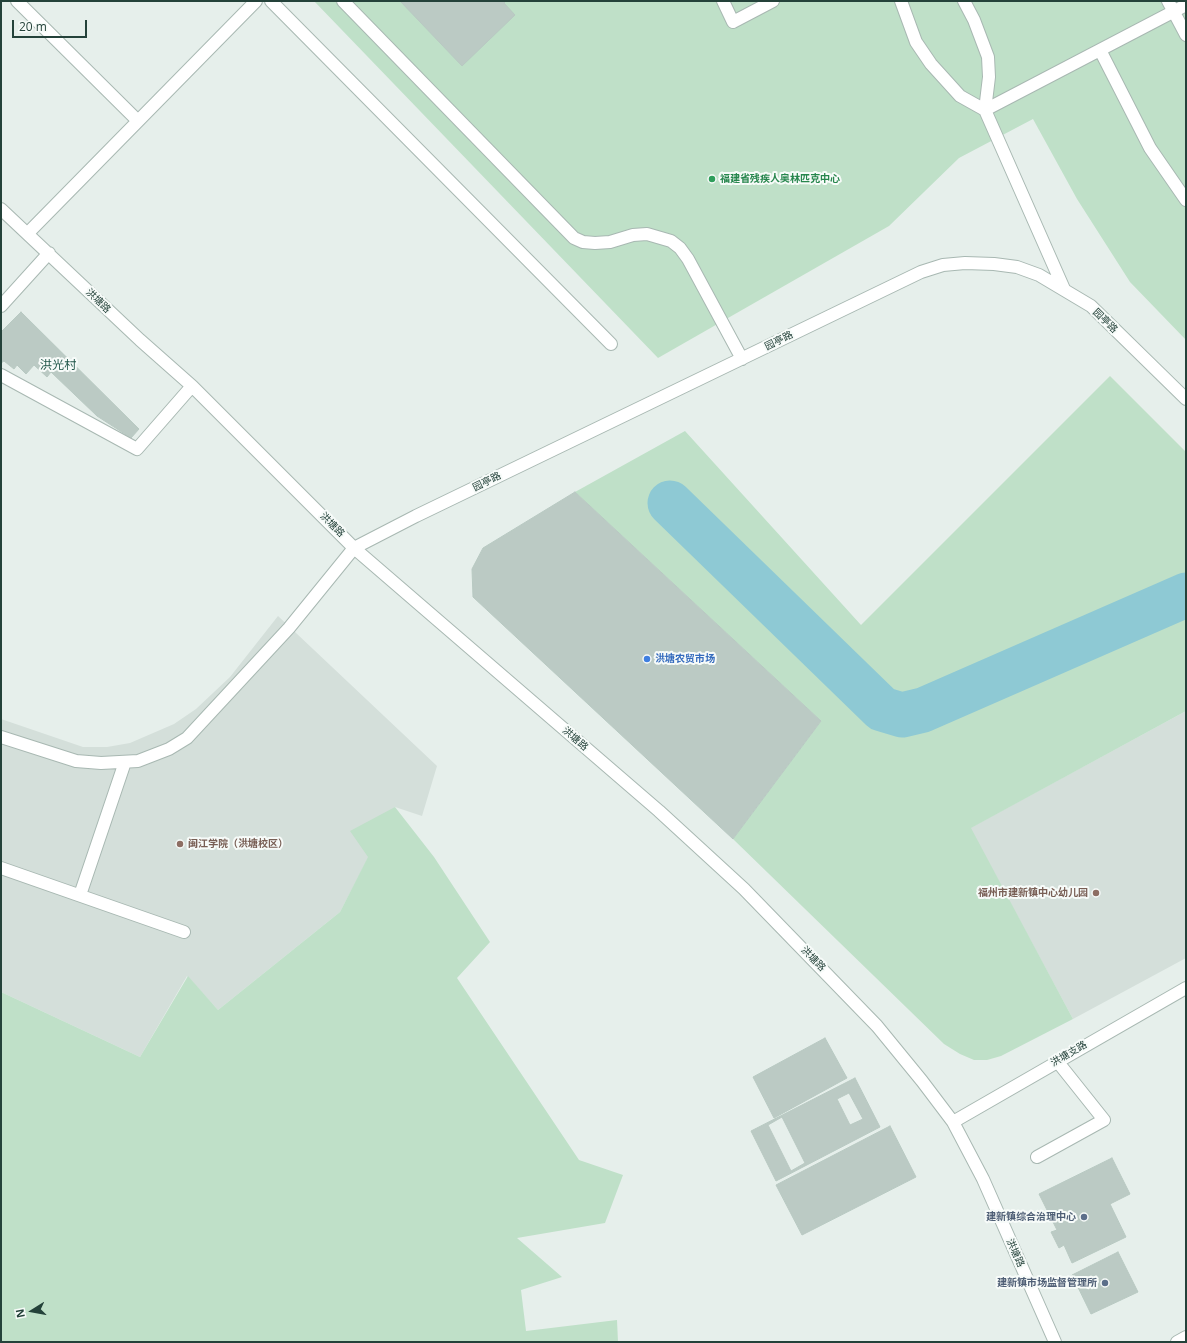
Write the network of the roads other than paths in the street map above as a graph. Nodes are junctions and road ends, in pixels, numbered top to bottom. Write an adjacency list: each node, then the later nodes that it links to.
1 (16, 1): 14 (street)
2 (256, 1): 14 (street)
3 (271, 1): 21 (street)
4 (343, 1): 22 (street)
5 (723, 1): 6 (street)
6 (773, 1)
7 (901, 1): 13 (street)
8 (964, 1): 13 (street)
9 (1186, 4): 10 (street)
10 (1171, 6): 11 (street); 12 (street)
11 (1186, 35)
12 (1100, 50): 13 (street); 15 (street)
13 (985, 110): 19 (street)
14 (138, 121): 17 (street)
15 (1186, 200)
16 (1, 209): 17 (street, 洪塘路)
17 (28, 233): 18 (street, 洪塘路)
18 (49, 253): 20 (street); 24 (street, 洪塘路)
19 (1064, 288): 22 (street, 园亭路); 25 (street, 园亭路)
20 (1, 306)
21 (611, 344)
22 (742, 359): 26 (street, 园亭路)
23 (1, 375): 24 (street)
24 (192, 386): 26 (street, 洪塘路)
25 (1186, 399)
26 (354, 548): 28 (street); 34 (street, 洪塘路)
27 (1, 738): 28 (street)
28 (125, 762): 30 (street)
29 (1, 868): 30 (street)
30 (80, 895): 31 (street)
31 (184, 932)
32 (1186, 988): 33 (street, 洪塘支路)
33 (1057, 1061): 34 (street, 洪塘支路); 35 (street)
34 (953, 1122): 37 (street, 洪塘路)
35 (1037, 1157)
36 (1186, 1337): 38 (street)
37 (1055, 1342)
38 (1177, 1342)

